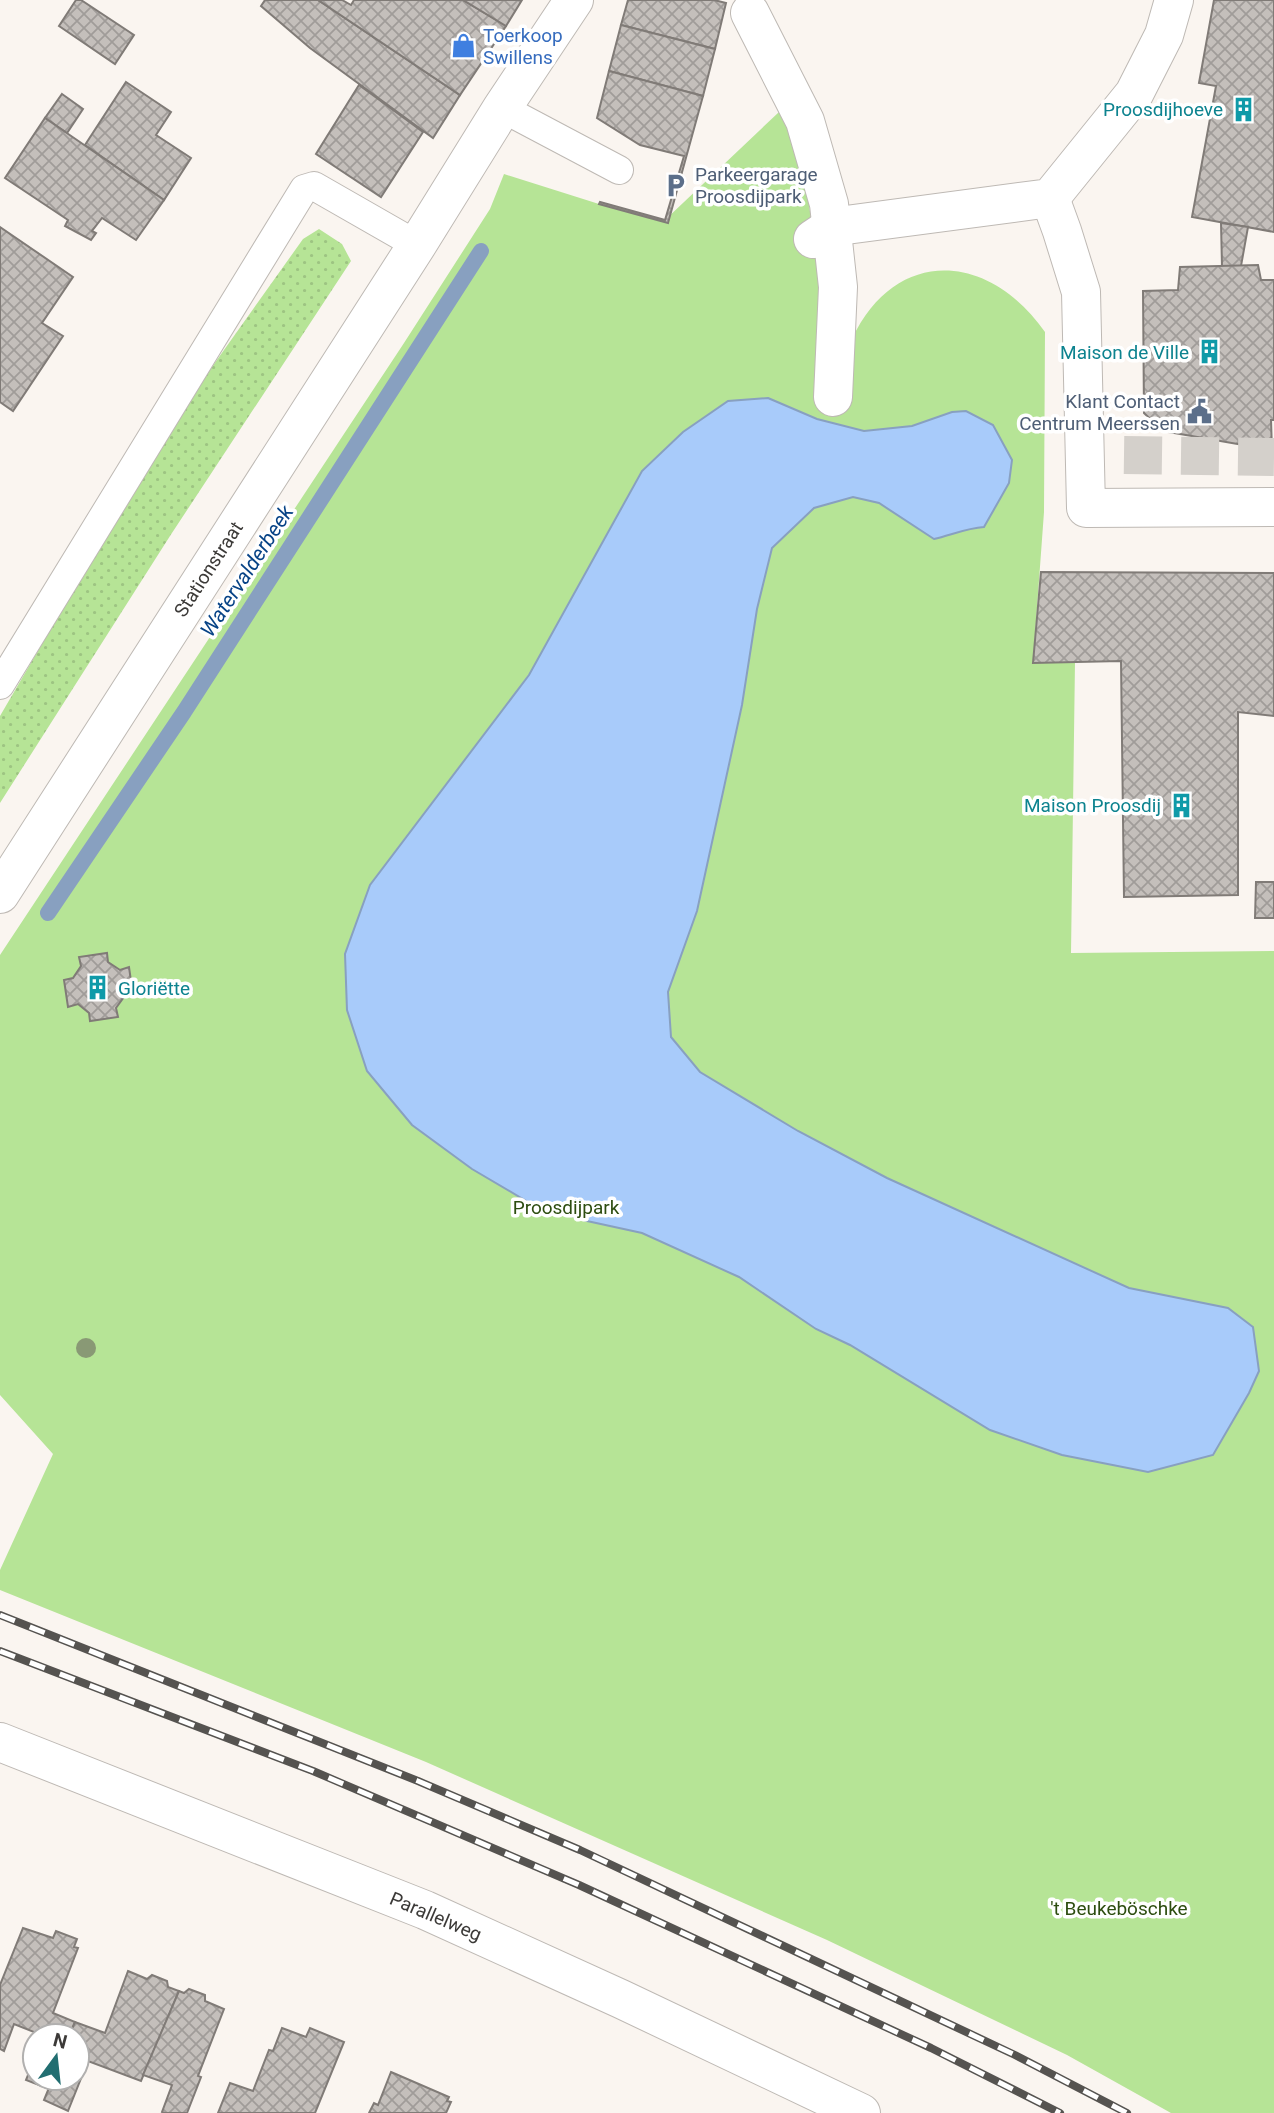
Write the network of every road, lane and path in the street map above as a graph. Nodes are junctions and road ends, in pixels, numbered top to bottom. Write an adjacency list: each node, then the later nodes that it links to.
1 (574, 0): 4 (street, Stationstraat)
2 (1174, 0): 6 (street)
3 (750, 13): 7 (street)
4 (502, 108): 5 (lane); 8 (street, Stationstraat)
5 (619, 170)
6 (1050, 198): 7 (street); 10 (street)
7 (820, 219): 9 (street)
8 (417, 245): 11 (lane); 12 (street, Stationstraat)
9 (833, 397)
10 (1274, 507)
11 (0, 685)
12 (0, 894)
13 (0, 1742): 14 (street, Parallelweg)
14 (861, 2113)

